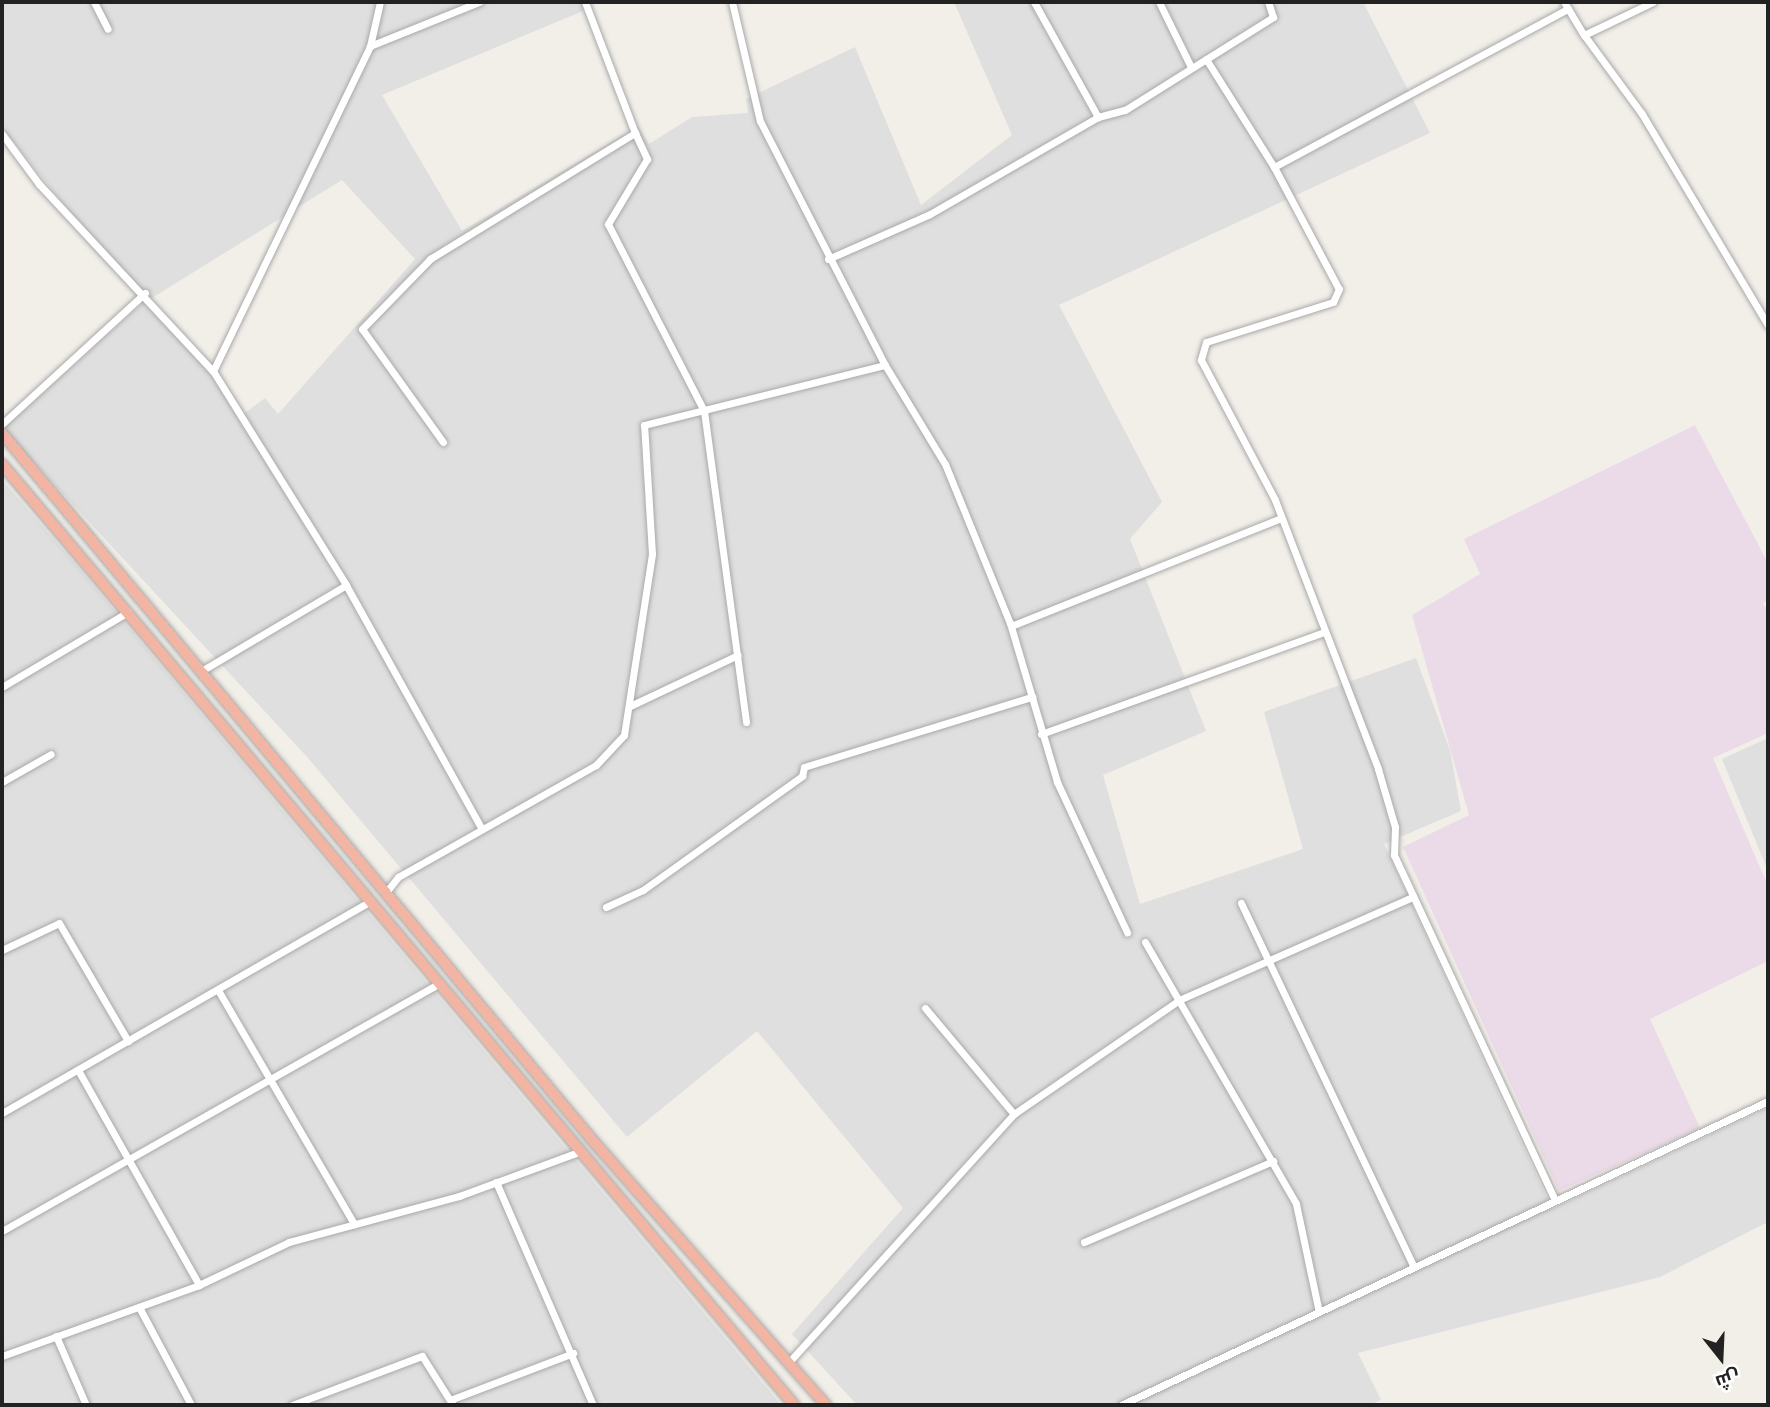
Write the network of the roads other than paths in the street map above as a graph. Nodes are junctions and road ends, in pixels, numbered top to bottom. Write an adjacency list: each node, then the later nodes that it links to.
1 (94, 2): 11 (street)
2 (380, 2): 13 (street)
3 (479, 2): 13 (street)
4 (585, 2): 17 (street)
5 (732, 2): 20 (street)
6 (1034, 2): 16 (street)
7 (1159, 2): 15 (street)
8 (1268, 2): 14 (street)
9 (1653, 2): 12 (street)
10 (1566, 5): 12 (street); 19 (street)
11 (108, 29)
12 (1584, 35): 22 (street)
13 (370, 46): 24 (street)
14 (1206, 59): 15 (street); 19 (street)
15 (1191, 67): 16 (street)
16 (1097, 117): 20 (street)
17 (635, 133): 25 (street); 28 (street)
18 (2, 134): 21 (street)
19 (1274, 167): 30 (street)
20 (828, 258): 23 (street)
21 (145, 293): 24 (street); 26 (street)
22 (1768, 325)
23 (885, 365): 25 (street); 33 (street)
24 (213, 371): 31 (street)
25 (704, 411): 35 (street); 39 (street)
26 (2, 425)
27 (2, 433): 36 (highway)
28 (443, 442)
29 (2, 464): 32 (highway)
30 (1281, 518): 33 (street); 34 (street)
31 (346, 585): 36 (street); 44 (street)
32 (128, 612): 37 (street); 47 (highway)
33 (1011, 626): 38 (street)
34 (1324, 632): 41 (street); 46 (street)
35 (738, 655): 39 (street); 40 (street)
36 (203, 670): 45 (highway)
37 (2, 687)
38 (1032, 697): 41 (street); 49 (street)
39 (630, 706): 44 (street)
40 (746, 722)
41 (1041, 734): 50 (street)
42 (51, 754): 43 (street)
43 (2, 782)
44 (481, 828): 45 (street)
45 (387, 891): 79 (highway)
46 (1413, 897): 53 (street); 68 (street)
47 (371, 901): 54 (highway); 55 (street)
48 (1241, 903): 53 (street)
49 (606, 907)
50 (1127, 932)
51 (1145, 942): 56 (street)
52 (2, 950): 58 (street)
53 (1270, 964): 56 (street); 72 (street)
54 (440, 983): 60 (street); 64 (highway)
55 (218, 990): 58 (street); 60 (street)
56 (1179, 1000): 63 (street); 66 (street)
57 (925, 1008): 63 (street)
58 (128, 1041): 59 (street)
59 (78, 1070): 62 (street); 65 (street)
60 (267, 1079): 65 (street); 69 (street)
61 (1768, 1101): 68 (street)
62 (2, 1113)
63 (1014, 1114): 79 (street)
64 (576, 1153): 67 (street); 85 (highway)
65 (126, 1159): 70 (street); 73 (street)
66 (1273, 1161): 71 (street); 75 (street)
67 (496, 1182): 69 (street); 77 (street)
68 (1555, 1200): 72 (street)
69 (354, 1224): 73 (street)
70 (2, 1231)
71 (1084, 1242)
72 (1414, 1267): 75 (street)
73 (199, 1285): 74 (street)
74 (139, 1307): 76 (street); 82 (street)
75 (1319, 1312): 87 (street)
76 (56, 1336): 78 (street); 81 (street)
77 (573, 1353): 80 (street); 84 (street)
78 (2, 1356)
79 (789, 1362): 86 (highway)
80 (451, 1403): 83 (street)
81 (86, 1405)
82 (191, 1405)
83 (292, 1405)
84 (593, 1405)
85 (793, 1405)
86 (825, 1405)
87 (1121, 1405)

